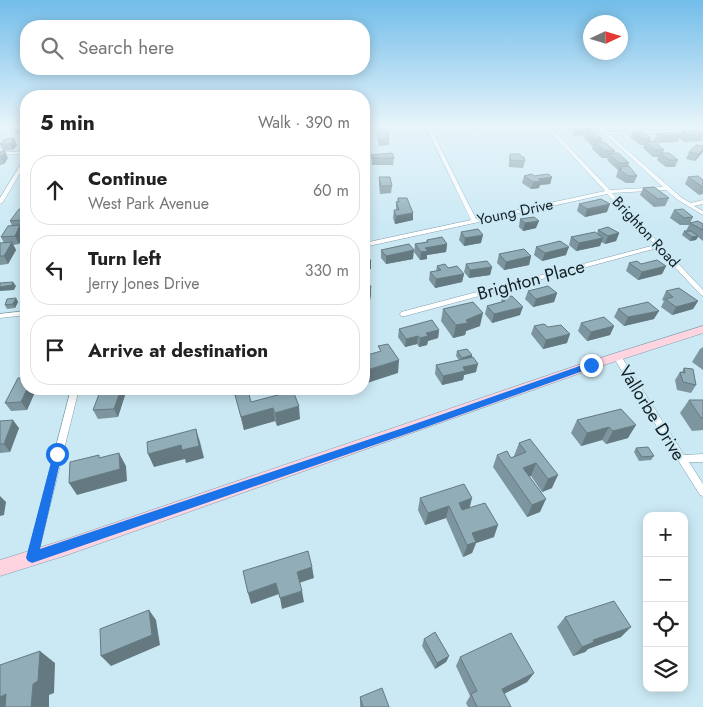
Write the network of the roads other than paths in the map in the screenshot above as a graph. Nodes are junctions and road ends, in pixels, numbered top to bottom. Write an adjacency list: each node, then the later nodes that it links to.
1 (444, 160): 11 (street)
2 (579, 160): 6 (street, Brighton Road)
3 (636, 160): 5 (street)
4 (20, 170): 7 (street)
5 (668, 188): 6 (street, Young Drive); 9 (street)
6 (609, 192): 11 (street, Young Drive); 13 (street, Brighton Road)
7 (0, 202)
8 (703, 202): 9 (street)
9 (690, 205): 10 (street)
10 (703, 213)
11 (474, 221): 12 (street, Young Drive)
12 (370, 244)
13 (659, 246): 14 (street, Brighton Road); 16 (street, Brighton Place)
14 (703, 294)
15 (20, 314): 17 (street)
16 (403, 314)
17 (0, 316)
18 (703, 329): 19 (main road)
19 (618, 358): 21 (street, Vallorbe Drive); 24 (main road)
20 (73, 395): 24 (street)
21 (681, 458): 22 (street); 23 (street, Vallorbe Drive)
22 (703, 458)
23 (703, 492)
24 (32, 558): 25 (main road)
25 (0, 568)

